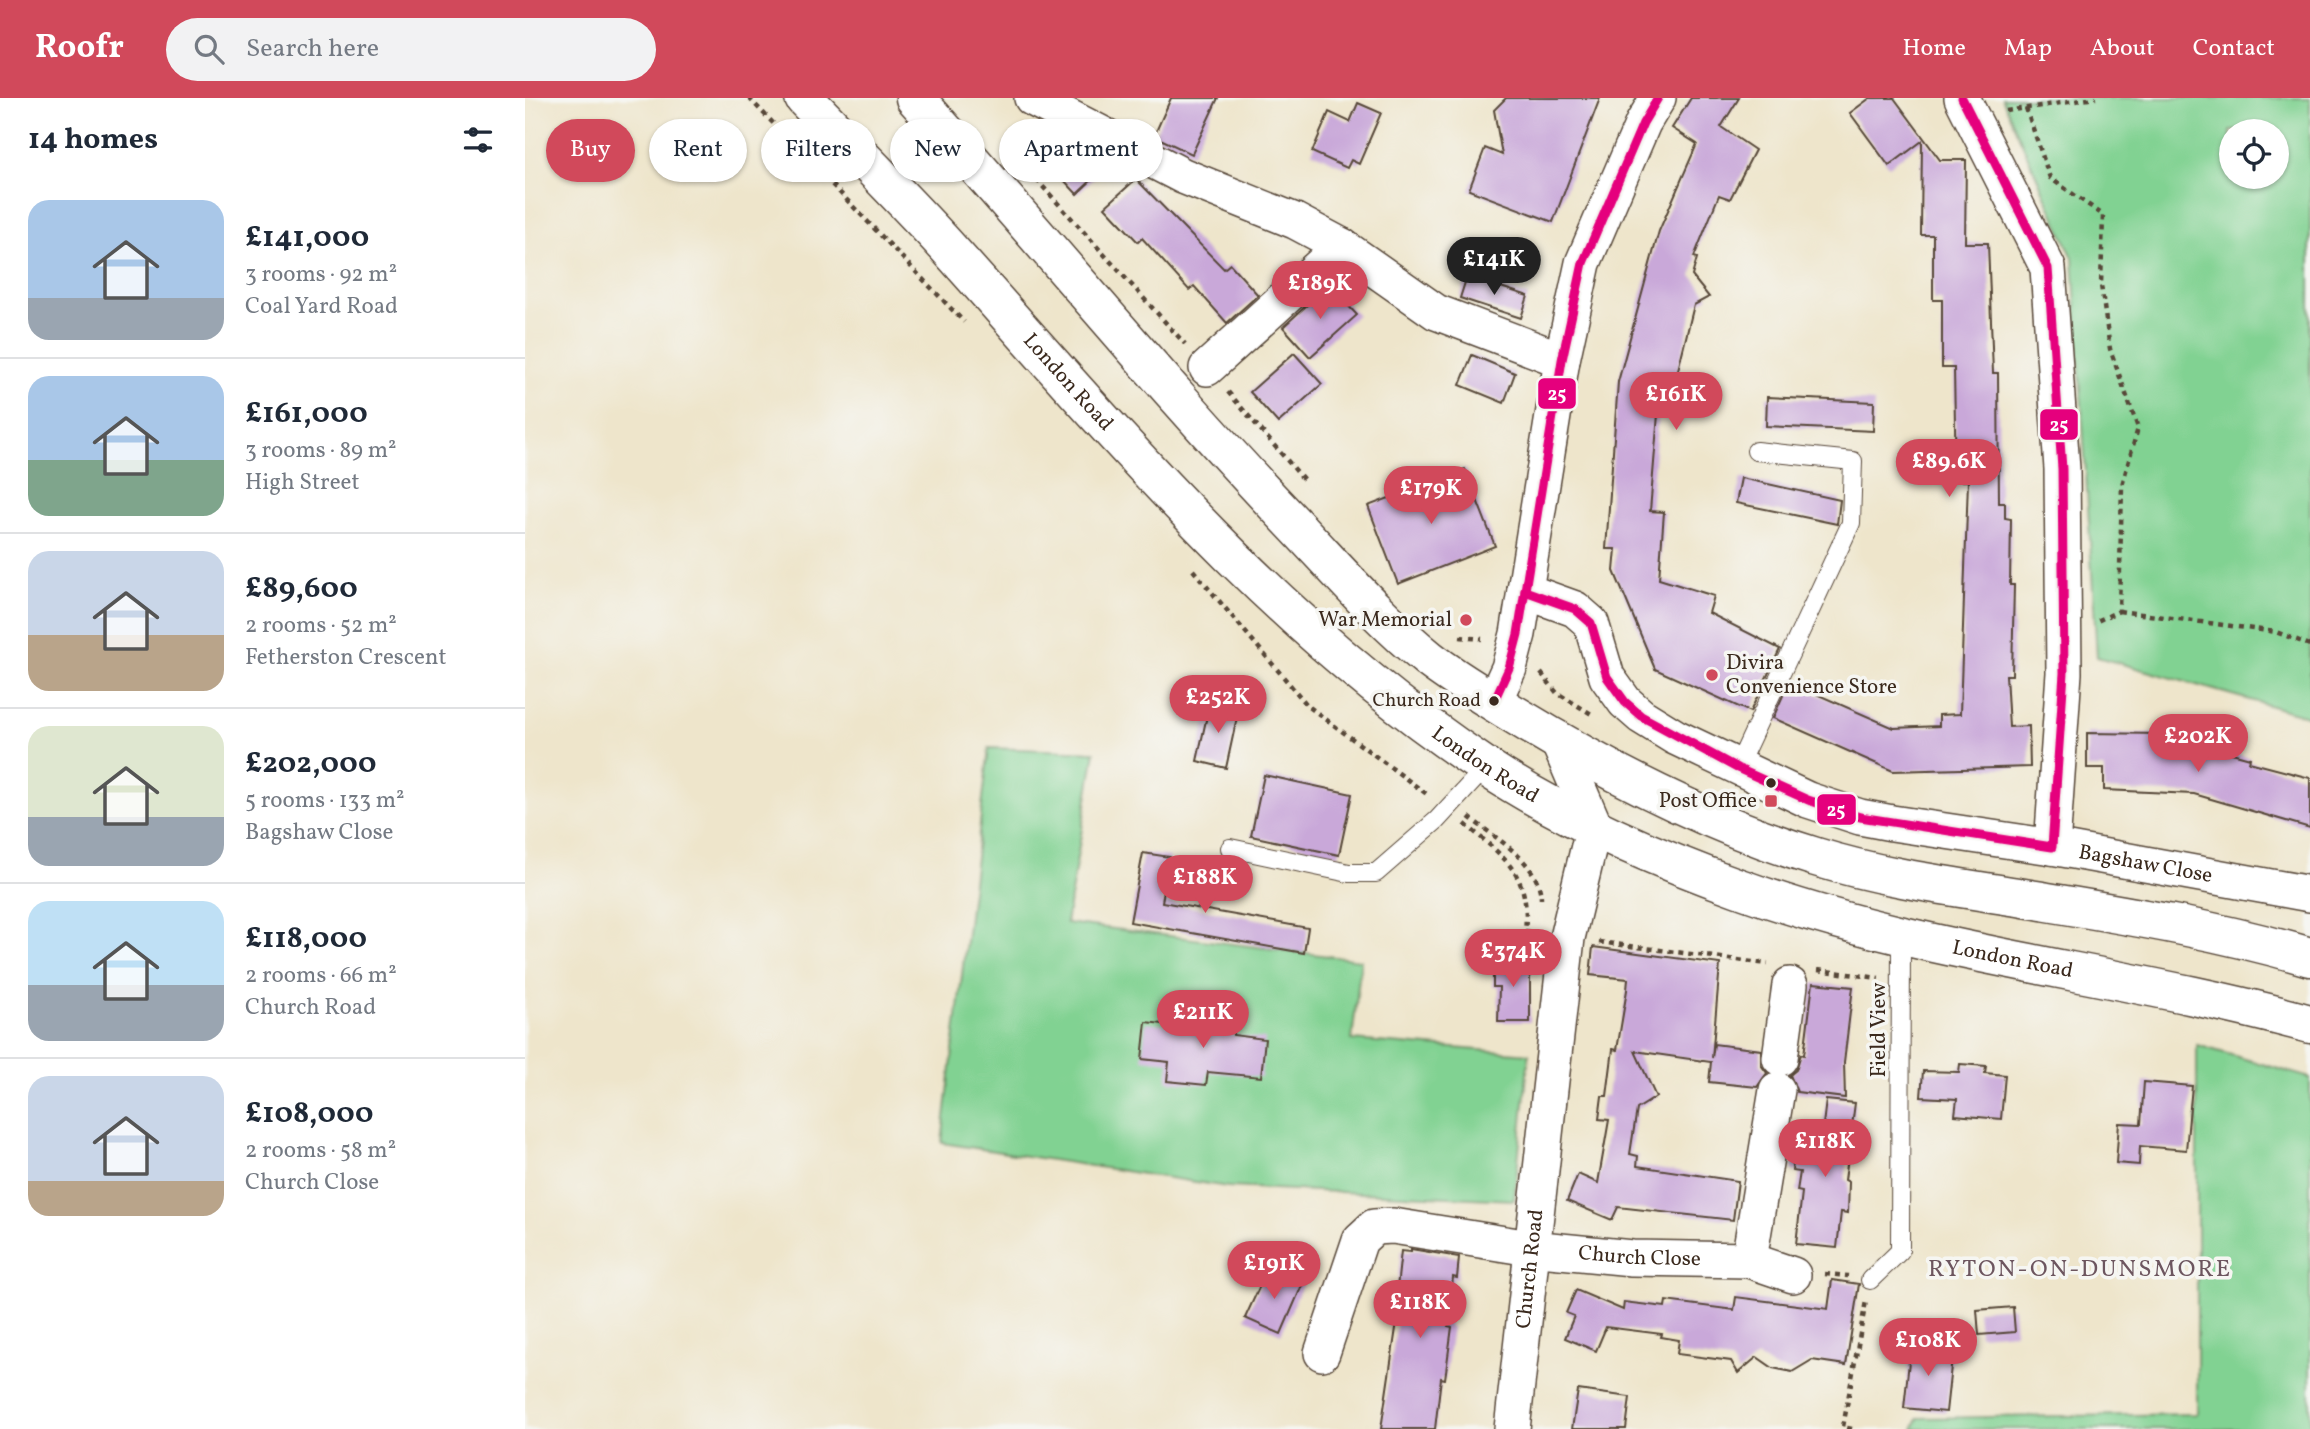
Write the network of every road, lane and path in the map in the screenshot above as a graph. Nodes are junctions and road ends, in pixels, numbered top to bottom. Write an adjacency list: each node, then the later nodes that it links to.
1 (804, 98): 21 (highway, London Road)
2 (915, 98): 18 (highway)
3 (1032, 98): 8 (street)
4 (1658, 98): 10 (street)
5 (2097, 98): 7 (path)
6 (1968, 107): 7 (path); 15 (street)
7 (2026, 108): 14 (path)
8 (1087, 111): 9 (street)
9 (1342, 247): 10 (street); 11 (street)
10 (1562, 360): 13 (street)
11 (1207, 368)
12 (1756, 452): 22 (lane)
13 (1525, 591): 18 (street); 22 (street, Bagshaw Close)
14 (2119, 611): 15 (path); 16 (path)
15 (2063, 636): 26 (street)
16 (2310, 645)
17 (1540, 671): 19 (path)
18 (1494, 701): 20 (highway)
19 (1597, 718)
20 (1559, 741): 25 (street); 33 (highway)
21 (1486, 767): 25 (highway, London Road); 27 (lane)
22 (1737, 768): 26 (street, Bagshaw Close)
23 (1467, 815): 29 (path)
24 (1461, 821): 31 (path)
25 (1594, 825): 31 (street, Church Road); 32 (highway, London Road)
26 (2052, 846): 28 (street, Bagshaw Close)
27 (1230, 848)
28 (2310, 894)
29 (1538, 911)
30 (1537, 922): 31 (path)
31 (1551, 936): 34 (path); 37 (street, Church Road)
32 (1901, 936): 35 (lane, Field View); 36 (highway, London Road)
33 (2310, 957)
34 (1793, 973): 35 (path); 38 (street)
35 (1902, 981): 40 (lane, Field View)
36 (2310, 1024)
37 (1530, 1248): 38 (street, Church Close); 41 (street, Church Close); 42 (street, Church Road)
38 (1749, 1259): 39 (street, Church Close)
39 (1793, 1275)
40 (1870, 1280): 43 (path)
41 (1322, 1353)
42 (1512, 1429)
43 (1852, 1429)

